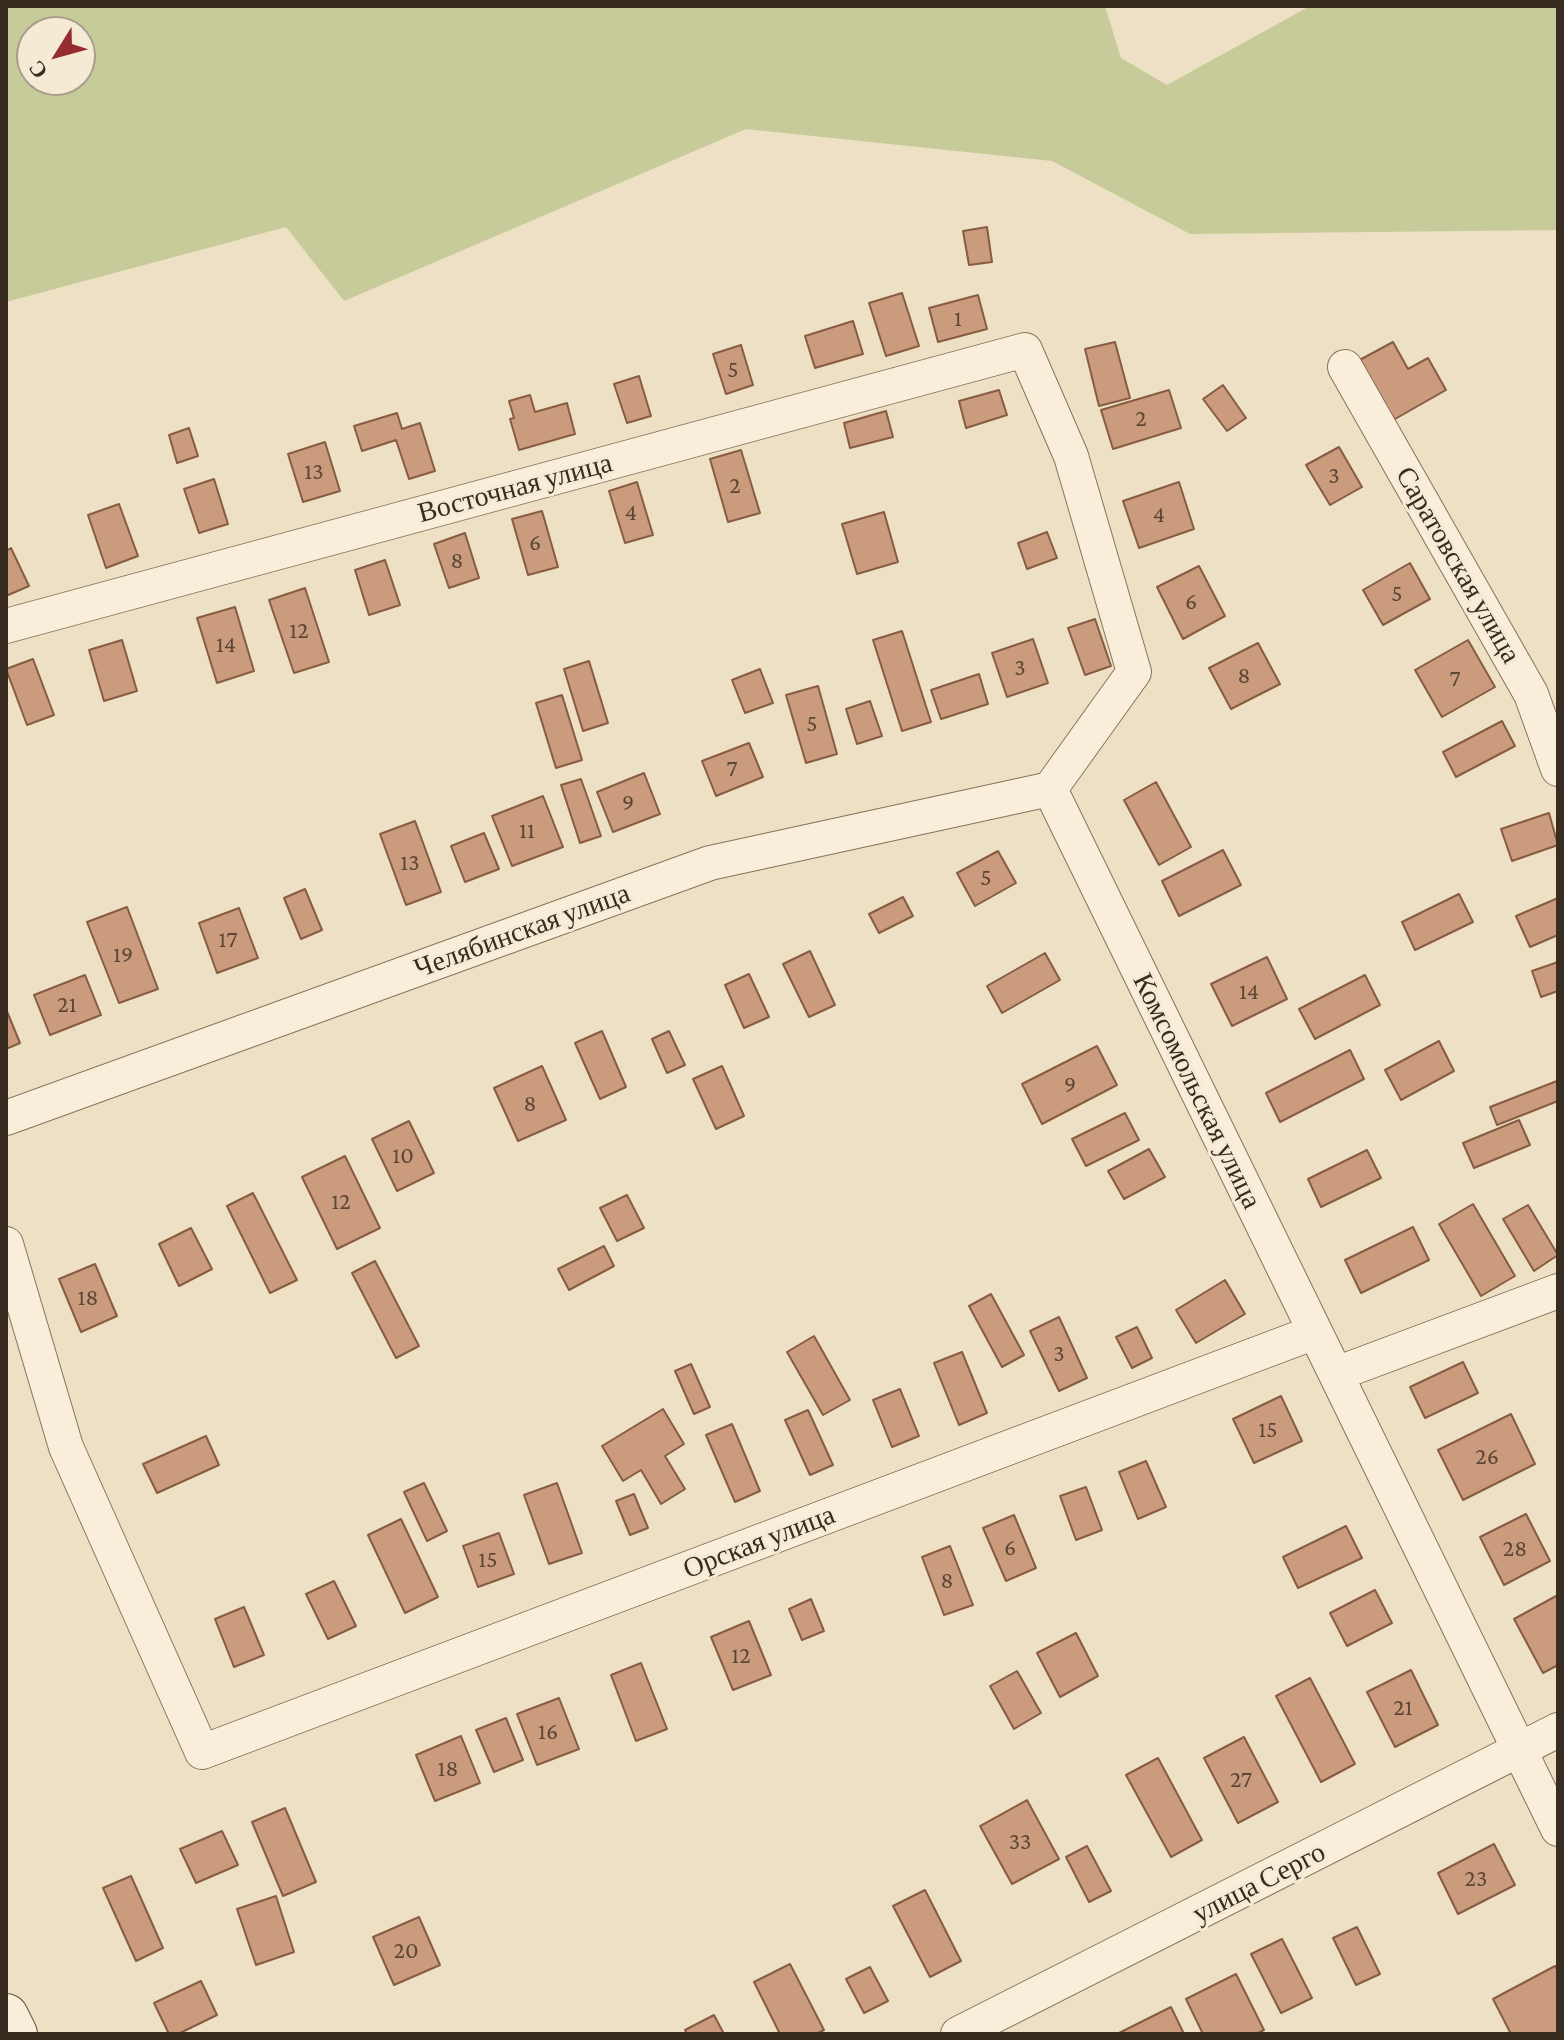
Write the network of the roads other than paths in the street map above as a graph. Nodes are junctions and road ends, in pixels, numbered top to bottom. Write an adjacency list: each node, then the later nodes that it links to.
1 (1345, 367): 3 (street, Саратовская улица)
2 (6, 626): 4 (street, Восточная улица)
3 (1558, 769)
4 (1050, 789): 5 (street, Челябинская улица); 8 (street, Комсомольская улица)
5 (6, 1118)
6 (6, 1244): 8 (street, Орская улица)
7 (1558, 1291): 9 (street)
8 (1315, 1332): 9 (street, Комсомольская улица)
9 (1336, 1374): 11 (street, Комсомольская улица)
10 (1558, 1730): 11 (street, улица Серго)
11 (1520, 1750): 12 (street, Комсомольская улица); 15 (street, улица Серго)
12 (1558, 1829)
13 (6, 2016): 14 (main road)
14 (15, 2034)
15 (958, 2034)

